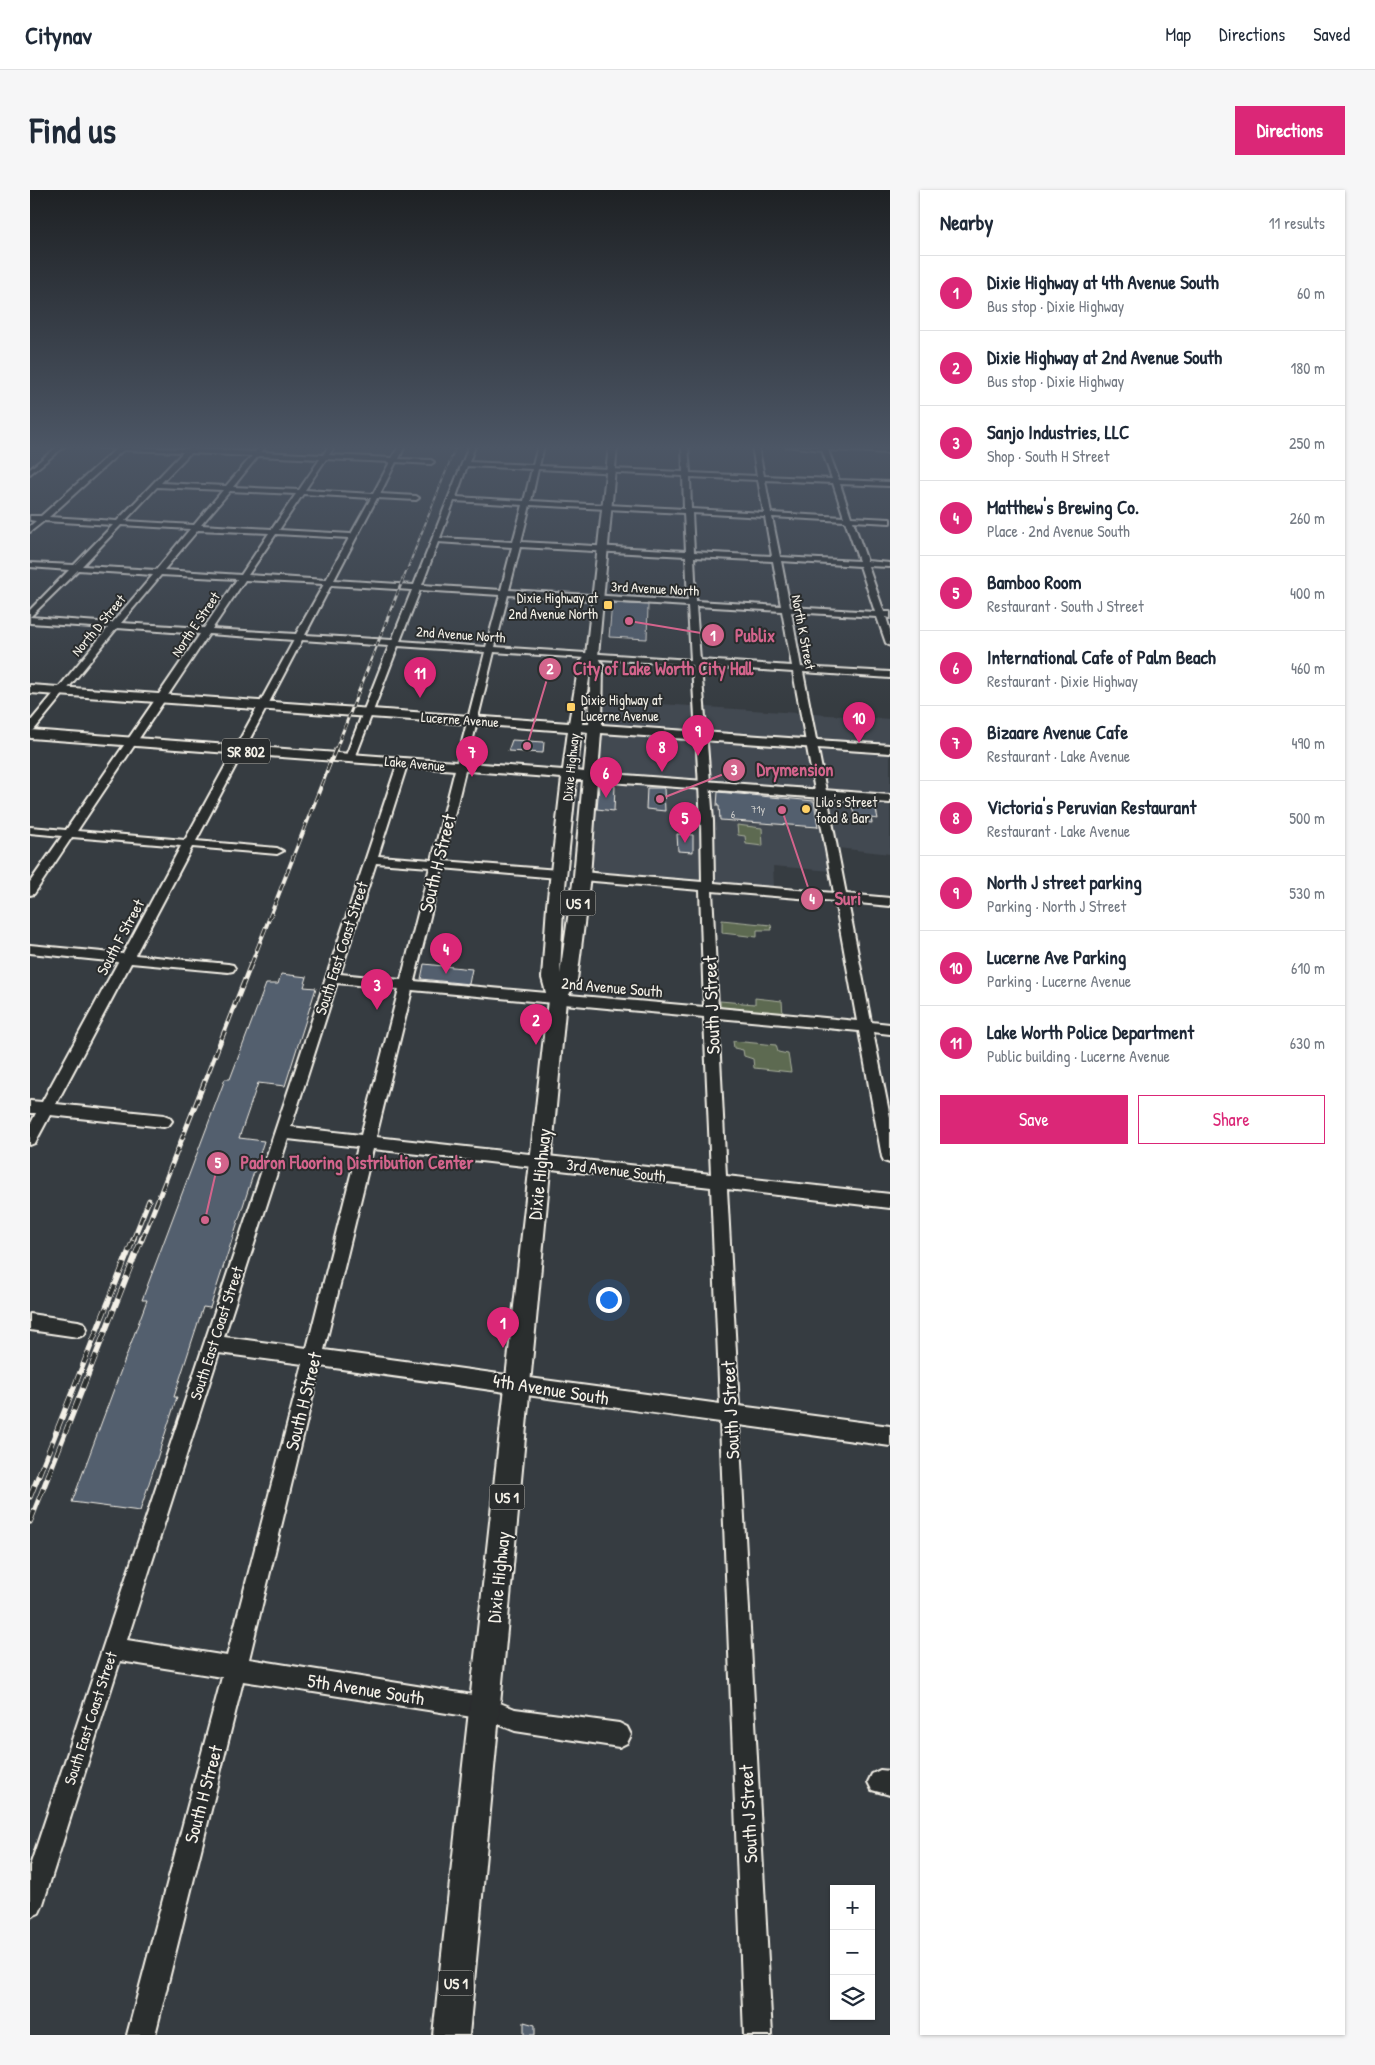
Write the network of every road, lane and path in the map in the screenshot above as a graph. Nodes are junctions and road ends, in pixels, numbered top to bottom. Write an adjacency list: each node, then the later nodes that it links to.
1 (109, 532): 21 (street)
2 (192, 532): 22 (street, North D Street)
3 (274, 532): 23 (street, North E Street)
4 (276, 532): 12 (street)
5 (356, 532): 12 (street, South F Street)
6 (438, 532): 13 (street)
7 (520, 532): 14 (street, South H Street)
8 (605, 532): 15 (main road, Dixie Highway / US 1)
9 (689, 532): 16 (street, South J Street)
10 (771, 532): 17 (street, North K Street)
11 (853, 532): 18 (street)
12 (354, 536): 24 (street, South F Street)
13 (435, 540): 14 (street); 25 (street)
14 (517, 544): 15 (street); 26 (street, South H Street)
15 (603, 549): 16 (street); 27 (main road, Dixie Highway / US 1)
16 (690, 554): 17 (street); 28 (street, South J Street)
17 (776, 558): 18 (street); 29 (street, North K Street)
18 (863, 563): 19 (street); 31 (street)
19 (890, 564)
20 (30, 565): 21 (street, 3rd Avenue North)
21 (75, 568): 22 (street, 3rd Avenue North); 30 (street)
22 (158, 573): 23 (street, 3rd Avenue North); 33 (street, North D Street)
23 (243, 578): 24 (street, 3rd Avenue North); 34 (street, North E Street)
24 (329, 582): 25 (street, 3rd Avenue North); 35 (street, South F Street)
25 (416, 587): 26 (street, 3rd Avenue North); 36 (street)
26 (505, 592): 27 (street, 3rd Avenue North); 38 (street, South H Street)
27 (598, 598): 28 (street, 3rd Avenue North); 39 (main road, Dixie Highway / US 1)
28 (692, 604): 29 (street, 3rd Avenue North); 40 (street, South J Street)
29 (786, 609): 31 (street, 3rd Avenue North); 41 (street, North K Street)
30 (30, 615)
31 (885, 615): 37 (street)
32 (30, 620): 33 (street, 2nd Avenue North)
33 (115, 626): 34 (street, 2nd Avenue North); 44 (street, North D Street)
34 (206, 632): 35 (street, 2nd Avenue North); 45 (street, North E Street)
35 (299, 638): 36 (street, 2nd Avenue North); 46 (street, South F Street)
36 (394, 643): 38 (street, 2nd Avenue North); 47 (street)
37 (890, 643)
38 (491, 650): 39 (street, 2nd Avenue North); 48 (street, South H Street)
39 (592, 656): 40 (street, 2nd Avenue North); 49 (main road, Dixie Highway / US 1); 51 (main road, Dixie Highway / US 1)
40 (697, 663): 41 (street, 2nd Avenue North); 53 (street, South J Street)
41 (797, 669): 42 (street, 2nd Avenue North); 55 (street, North K Street)
42 (890, 675)
43 (30, 689): 44 (main road, Lucerne Avenue)
44 (61, 691): 45 (main road, Lucerne Avenue); 50 (street, North D Street)
45 (161, 698): 46 (main road, Lucerne Avenue); 54 (street, North E Street)
46 (263, 705): 47 (main road, Lucerne Avenue); 57 (street, South F Street)
47 (367, 712): 48 (main road, Lucerne Avenue); 58 (street)
48 (473, 720): 49 (main road, Lucerne Avenue); 60 (street, South H Street)
49 (575, 727): 51 (main road, Lucerne Avenue); 61 (main road, Dixie Highway / US 1)
50 (30, 728)
51 (595, 728): 53 (main road, Lucerne Avenue); 62 (main road, Dixie Highway / US 1)
52 (30, 734): 54 (main road, Lake Avenue / SR 802)
53 (702, 735): 55 (main road, Lucerne Avenue); 63 (street, South J Street)
54 (131, 742): 57 (main road, Lake Avenue / SR 802); 67 (street, North E Street)
55 (811, 743): 56 (main road, Lucerne Avenue); 64 (street, North K Street)
56 (890, 749)
57 (239, 750): 58 (main road, Lake Avenue / SR 802); 68 (street, South F Street)
58 (350, 758): 59 (main road, Lake Avenue / SR 802)
59 (402, 762): 60 (main road, Lake Avenue / SR 802); 70 (street, South East Coast Street)
60 (461, 767): 61 (main road, Lake Avenue / SR 802); 71 (street, South H Street)
61 (570, 775): 62 (main road, Lake Avenue / SR 802); 72 (main road, Dixie Highway / US 1)
62 (590, 777): 63 (main road, Lake Avenue / SR 802); 73 (main road, Dixie Highway / US 1)
63 (705, 785): 64 (main road, Lake Avenue / SR 802); 74 (street, South J Street)
64 (821, 794): 65 (main road, Lake Avenue / SR 802); 76 (street, North K Street)
65 (890, 799)
66 (30, 830): 67 (street)
67 (69, 833): 68 (street); 75 (street, North E Street)
68 (189, 843): 69 (street); 79 (street, South F Street)
69 (277, 851)
70 (370, 859): 71 (street); 81 (street, South East Coast Street)
71 (437, 864): 72 (street); 82 (street, South H Street)
72 (558, 874): 83 (main road, Dixie Highway / US 1)
73 (582, 876): 74 (street); 83 (main road, Dixie Highway / US 1)
74 (706, 887): 76 (street); 84 (street, South J Street)
75 (30, 891)
76 (841, 898): 77 (street); 85 (street, North K Street)
77 (890, 902)
78 (30, 949): 79 (street)
79 (127, 958): 80 (street); 88 (street, South F Street)
80 (228, 968)
81 (331, 978): 82 (street, 2nd Avenue South); 90 (street, South East Coast Street)
82 (407, 985): 83 (street, 2nd Avenue South); 92 (street, South H Street)
83 (557, 1000): 84 (street, 2nd Avenue South); 94 (main road, Dixie Highway / US 1)
84 (711, 1013): 85 (street, 2nd Avenue South); 95 (street, South J Street)
85 (865, 1027): 86 (street, 2nd Avenue South); 93 (street, North K Street)
86 (890, 1029)
87 (30, 1107): 88 (street)
88 (46, 1108): 89 (street); 91 (street, South F Street)
89 (164, 1121)
90 (282, 1132): 92 (street, 3rd Avenue South); 99 (street, South East Coast Street)
91 (30, 1139)
92 (368, 1141): 94 (street, 3rd Avenue South); 100 (street, South H Street)
93 (890, 1157)
94 (540, 1161): 95 (street, 3rd Avenue South); 101 (main road, Dixie Highway / US 1)
95 (719, 1181): 96 (street, 3rd Avenue South); 102 (street, South J Street)
96 (890, 1201)
97 (30, 1322): 98 (street)
98 (78, 1329)
99 (212, 1344): 100 (street, 4th Avenue South); 104 (street, South East Coast Street)
100 (314, 1356): 101 (street, 4th Avenue South); 105 (street, South H Street)
101 (518, 1386): 102 (street, 4th Avenue South); 106 (main road, Dixie Highway / US 1)
102 (730, 1415): 103 (street, 4th Avenue South); 111 (street, South J Street)
103 (890, 1436)
104 (112, 1649): 105 (street, 5th Avenue South); 108 (street, South East Coast Street)
105 (236, 1668): 106 (street, 5th Avenue South); 109 (street, South H Street)
106 (485, 1708): 107 (street, 5th Avenue South); 110 (main road, Dixie Highway / US 1)
107 (618, 1735)
108 (30, 1904)
109 (141, 2035)
110 (451, 2035)
111 (758, 2035)

